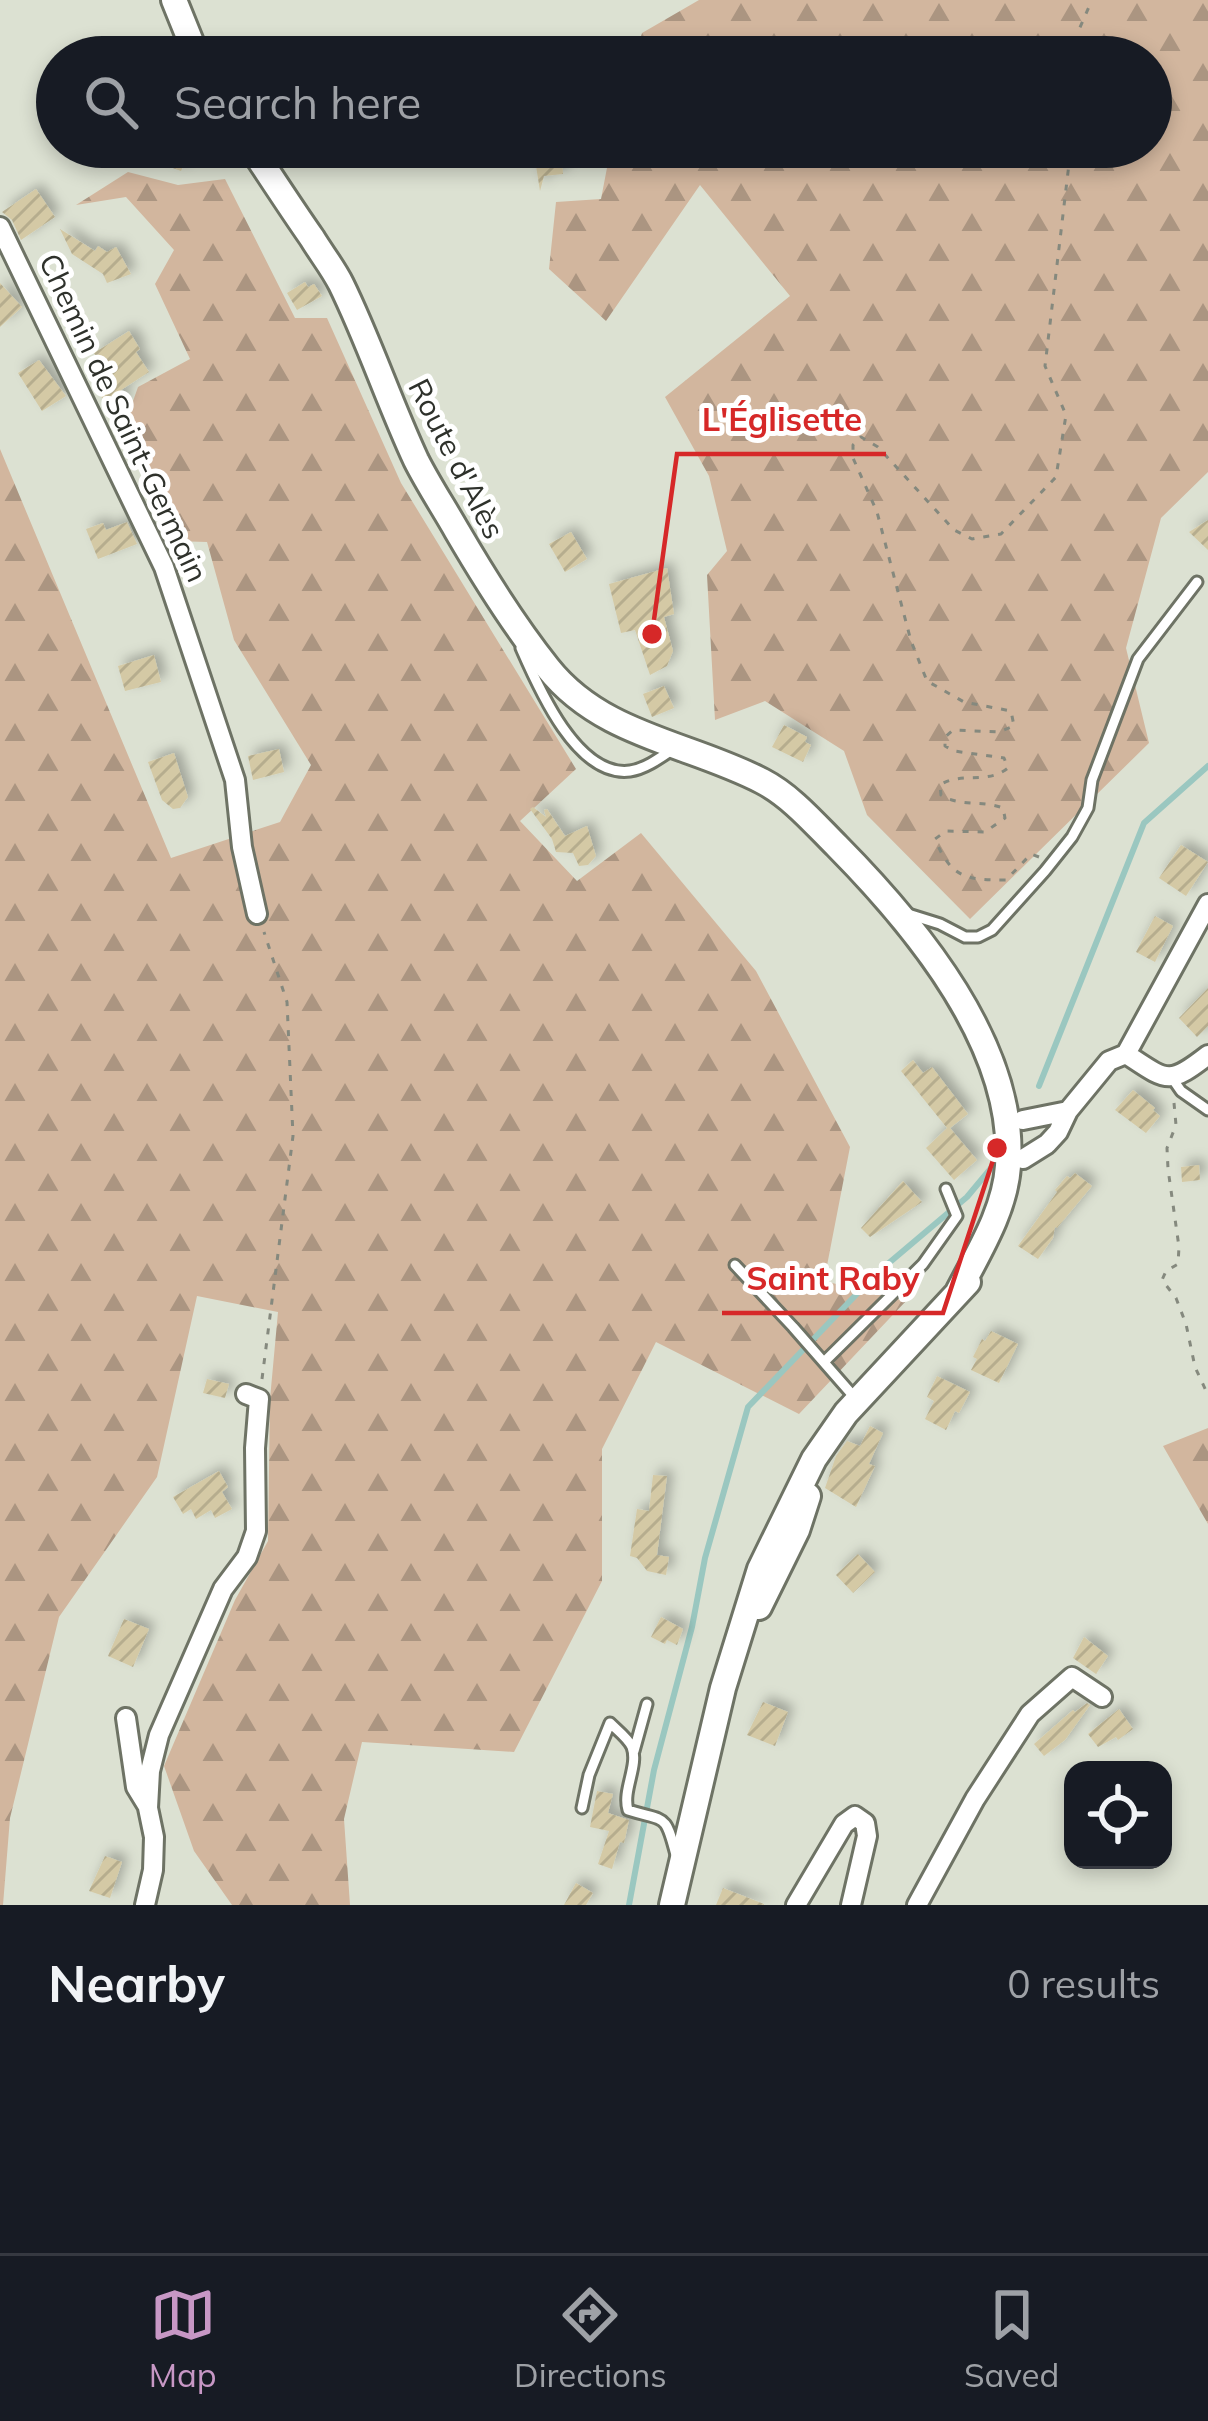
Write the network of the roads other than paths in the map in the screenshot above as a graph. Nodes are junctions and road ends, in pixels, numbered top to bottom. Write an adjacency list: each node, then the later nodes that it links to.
1 (174, 0): 2 (main road)
2 (189, 36)
3 (265, 168): 6 (main road, Route d'Alès)
4 (0, 227): 10 (street, Chemin de Saint-Germain)
5 (1197, 582): 9 (lane)
6 (507, 616): 7 (main road, Route d'Alès); 7 (lane)
7 (672, 745): 9 (main road, Route d'Alès)
8 (1208, 904): 12 (street)
9 (898, 910): 11 (main road, Route d'Alès)
10 (257, 914)
11 (955, 991): 17 (main road); 21 (main road)
12 (1126, 1054): 14 (street); 16 (street)
13 (1208, 1054): 14 (street)
14 (1171, 1078): 15 (lane)
15 (1208, 1110)
16 (1068, 1111): 17 (street); 18 (street)
17 (1023, 1120): 18 (main road)
18 (1023, 1159): 21 (main road)
19 (946, 1190): 22 (lane)
20 (735, 1265): 22 (lane)
21 (958, 1292): 24 (main road)
22 (822, 1360): 24 (lane)
23 (252, 1396): 29 (street)
24 (857, 1401): 31 (main road)
25 (1102, 1697): 36 (street)
26 (647, 1704): 28 (lane)
27 (126, 1718): 29 (street)
28 (634, 1752): 30 (lane); 31 (lane)
29 (148, 1808): 32 (street)
30 (582, 1808)
31 (681, 1871): 33 (main road)
32 (145, 1905)
33 (672, 1905)
34 (796, 1905): 35 (street)
35 (851, 1905)
36 (916, 1905)

